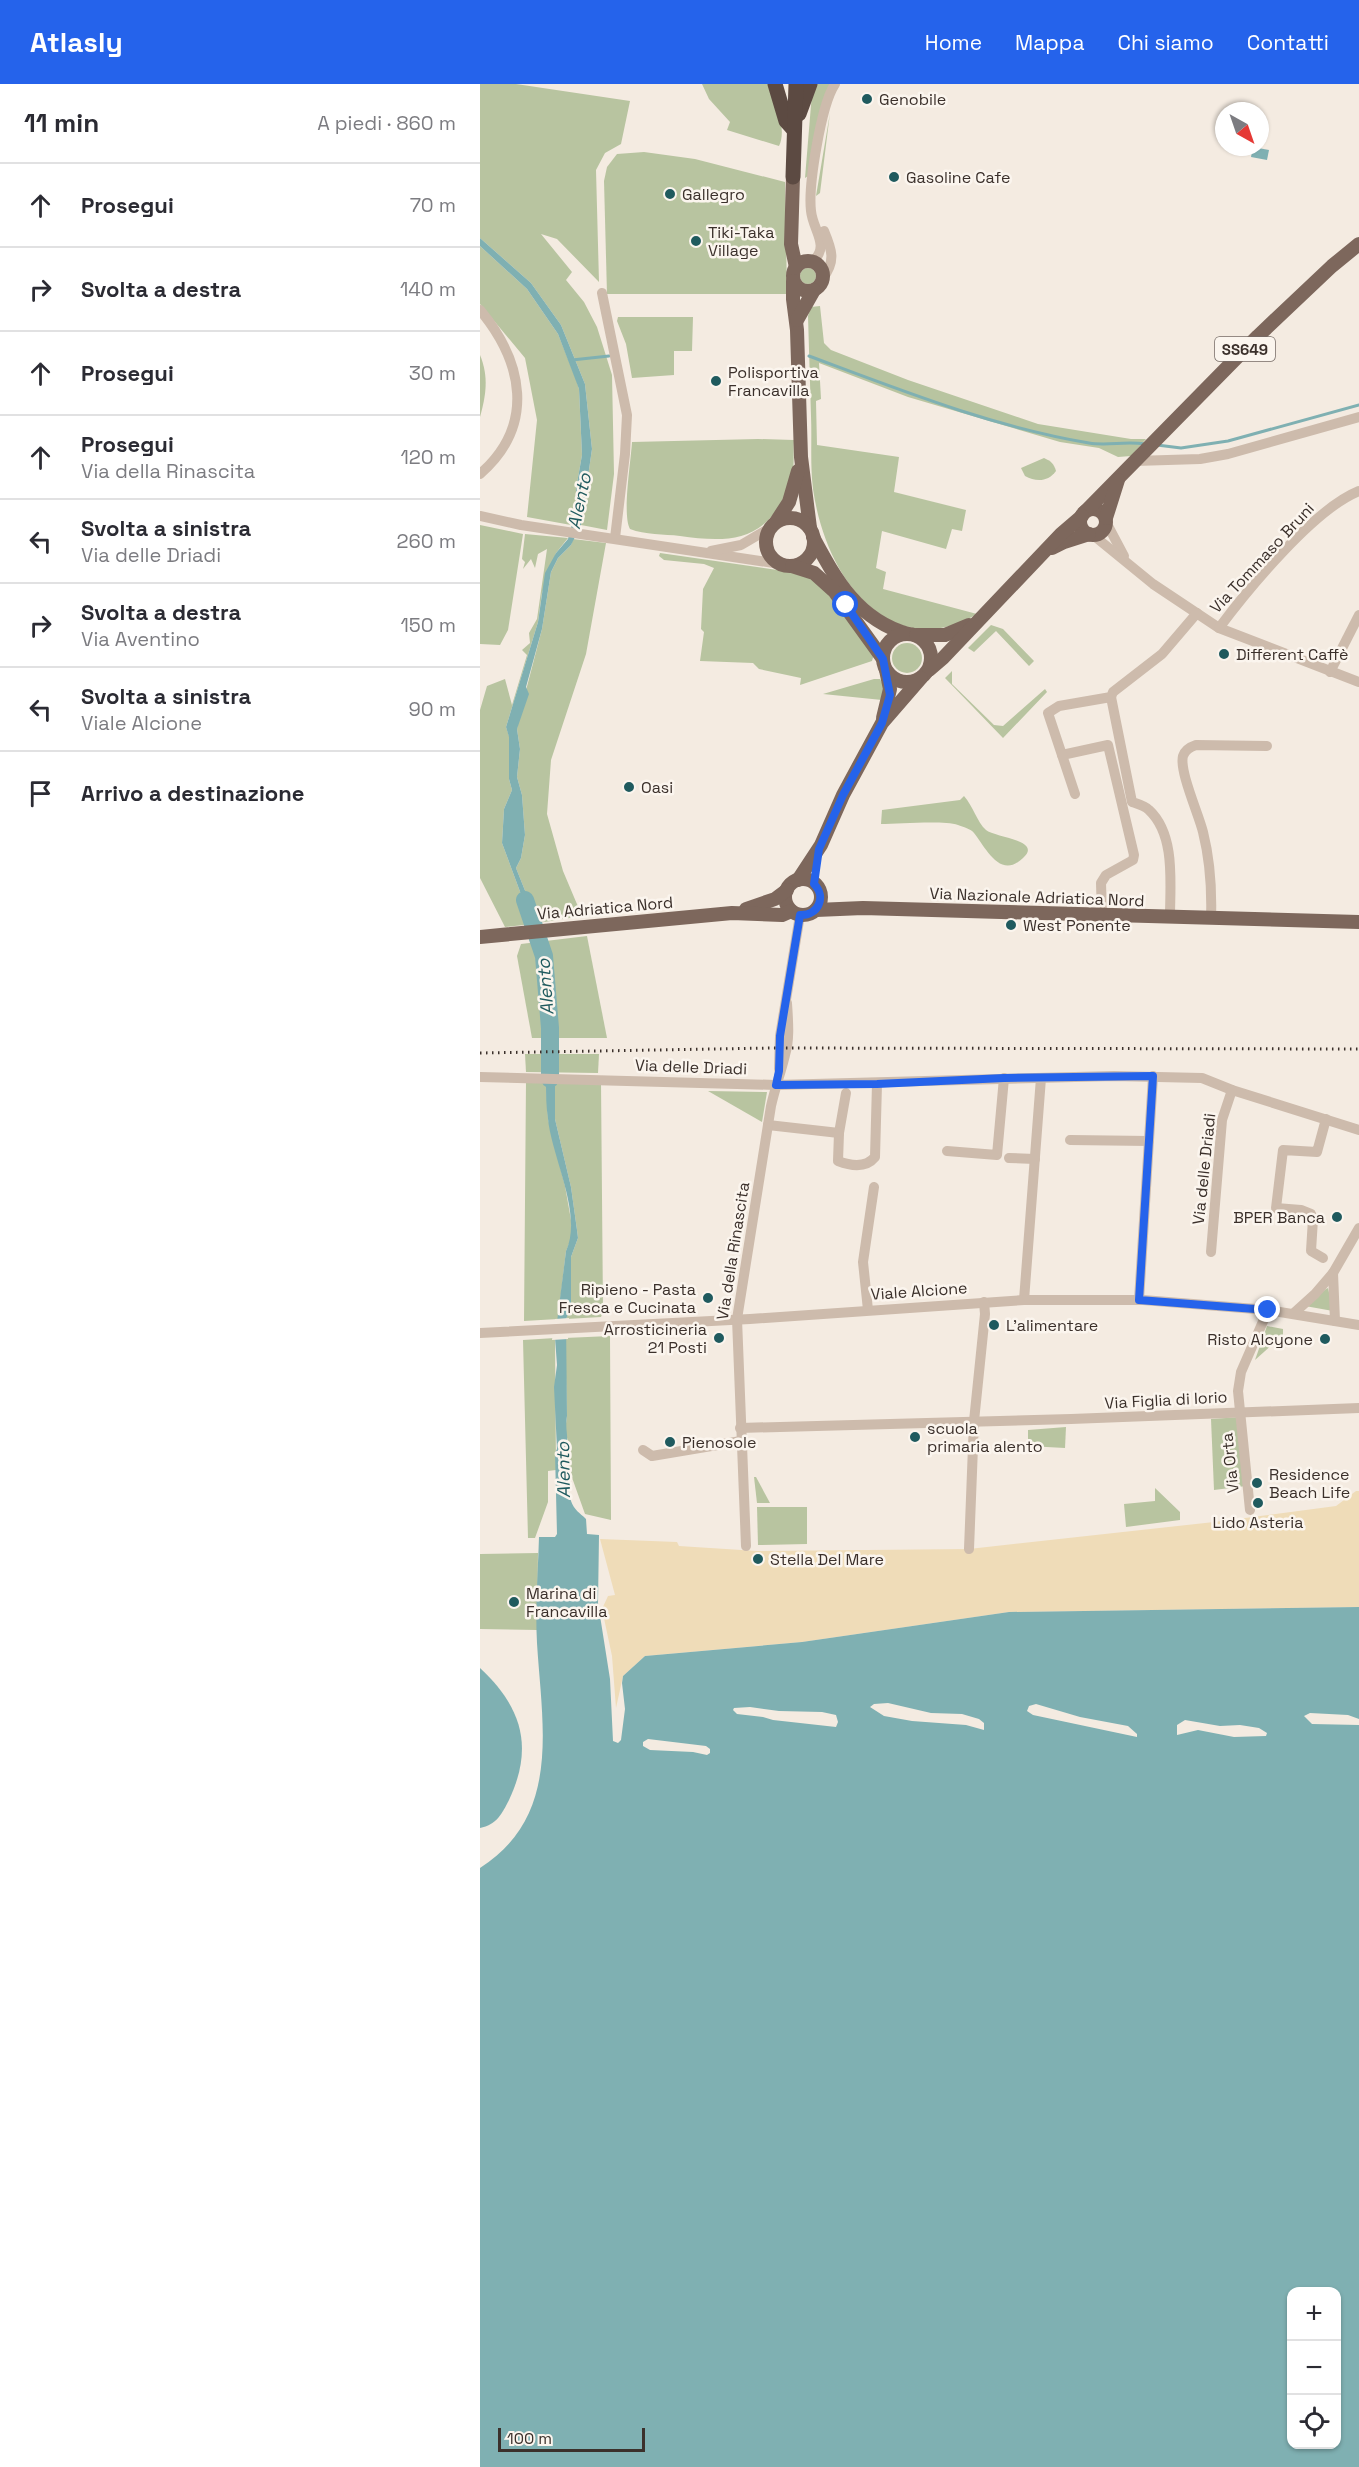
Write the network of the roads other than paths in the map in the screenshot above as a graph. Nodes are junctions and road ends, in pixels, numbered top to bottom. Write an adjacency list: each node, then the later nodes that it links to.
1 (775, 84): 5 (highway)
2 (796, 84): 5 (highway)
3 (810, 84): 5 (highway)
4 (835, 84): 7 (street)
5 (794, 126): 6 (highway)
6 (793, 177): 10 (main road)
7 (810, 201): 10 (street); 11 (street)
8 (1359, 242): 9 (main road, SS649)
9 (1353, 252): 17 (main road, SS649)
10 (802, 268): 11 (main road); 12 (main road); 15 (main road)
11 (823, 278): 12 (main road)
12 (814, 290): 15 (main road)
13 (602, 292): 28 (street)
14 (480, 310): 19 (street)
15 (797, 320): 18 (main road)
16 (1359, 417): 17 (street)
17 (1139, 456): 20 (main road, SS649)
18 (801, 457): 25 (main road); 26 (main road)
19 (480, 474)
20 (1119, 477): 22 (main road, SS649); 24 (main road, SS649)
21 (1359, 491): 36 (street, Via Tommaso Bruni)
22 (1083, 514): 24 (main road); 27 (main road); 30 (main road, SS649)
23 (480, 516): 28 (street)
24 (1106, 520): 27 (main road, SS649); 31 (street)
25 (773, 525): 26 (main road); 29 (street); 32 (main road)
26 (812, 533): 32 (main road); 37 (main road)
27 (1091, 535): 30 (main road, SS649); 31 (street)
28 (615, 538): 29 (street)
29 (705, 552): 32 (street)
30 (1042, 553): 35 (main road, SS649)
31 (1128, 562): 33 (street)
32 (786, 565): 38 (main road)
33 (1197, 613): 36 (street); 42 (street)
34 (1359, 615): 39 (street)
35 (982, 618): 37 (main road, SS649); 40 (main road, SS649)
36 (1219, 627): 39 (street)
37 (912, 634): 38 (main road); 40 (main road)
38 (884, 664): 40 (main road); 43 (main road, SS649)
39 (1330, 672): 41 (street)
40 (925, 674): 43 (main road, SS649)
41 (1359, 682)
42 (1111, 697): 45 (street); 56 (street)
43 (882, 723): 47 (main road, SS649)
44 (1267, 746): 57 (street)
45 (1062, 755): 46 (street); 55 (street)
46 (1075, 794)
47 (819, 849): 48 (main road, SS649); 49 (main road, SS649)
48 (798, 880): 49 (main road); 50 (main road)
49 (816, 885): 51 (main road, Via Nazionale Adriatica Nord); 52 (main road)
50 (787, 890): 53 (main road, Via Adriatica Nord); 54 (main road)
51 (863, 908): 52 (main road, Via Nazionale Adriatica Nord); 55 (main road, Via Nazionale Adriatica Nord)
52 (816, 910): 54 (main road)
53 (732, 913): 54 (main road, Via Adriatica Nord); 59 (main road, Via Adriatica Nord)
54 (796, 913): 65 (street, Via della Rinascita)
55 (1102, 915): 56 (main road, Via Nazionale Adriatica Nord)
56 (1170, 917): 57 (main road, Via Nazionale Adriatica Nord)
57 (1211, 919): 58 (main road, Via Nazionale Adriatica Nord)
58 (1359, 922)
59 (480, 937)
60 (1153, 1076): 63 (street, Via delle Driadi); 66 (street, Via delle Driadi); 73 (street)
61 (480, 1077): 65 (street, Via delle Driadi)
62 (1004, 1078): 63 (street, Via delle Driadi); 64 (street, Via delle Driadi); 74 (street)
63 (1041, 1078): 76 (street)
64 (877, 1084): 65 (street, Via delle Driadi); 71 (street)
65 (776, 1085): 69 (street, Via della Rinascita)
66 (1232, 1090): 68 (street, Via delle Driadi); 79 (street, Via delle Driadi)
67 (846, 1094): 71 (street)
68 (1326, 1119): 70 (street, Via delle Driadi); 80 (street)
69 (768, 1125): 71 (street); 88 (street, Via della Rinascita)
70 (1359, 1130)
71 (839, 1133)
72 (1070, 1140): 73 (street)
73 (1149, 1141): 83 (street)
74 (946, 1151)
75 (1009, 1158): 76 (street)
76 (1035, 1160): 82 (street)
77 (874, 1187): 85 (street)
78 (1359, 1228): 81 (street)
79 (1211, 1252)
80 (1323, 1258)
81 (1333, 1273): 87 (street); 89 (street)
82 (1024, 1300): 83 (street, Viale Alcione); 84 (street, Viale Alcione)
83 (1139, 1300): 86 (street, Viale Alcione)
84 (984, 1302): 85 (street, Viale Alcione); 94 (street)
85 (868, 1310): 88 (street, Viale Alcione)
86 (1268, 1310): 87 (street, Viale Alcione); 93 (street, Via Orta)
87 (1294, 1313): 89 (street, Viale Alcione)
88 (737, 1319): 91 (street, Viale Alcione); 95 (street, Via della Rinascita)
89 (1335, 1321): 90 (street, Viale Alcione)
90 (1359, 1325)
91 (480, 1333)
92 (1359, 1408): 93 (street, Via Figlia di Iorio)
93 (1239, 1412): 94 (street, Via Figlia di Iorio); 98 (street, Via Orta)
94 (974, 1421): 95 (street, Via Figlia di Iorio); 100 (street)
95 (740, 1428): 96 (street, Via della Rinascita)
96 (741, 1441): 97 (street); 99 (street, Via della Rinascita)
97 (643, 1450)
98 (1250, 1510)
99 (746, 1546)
100 (969, 1549)

